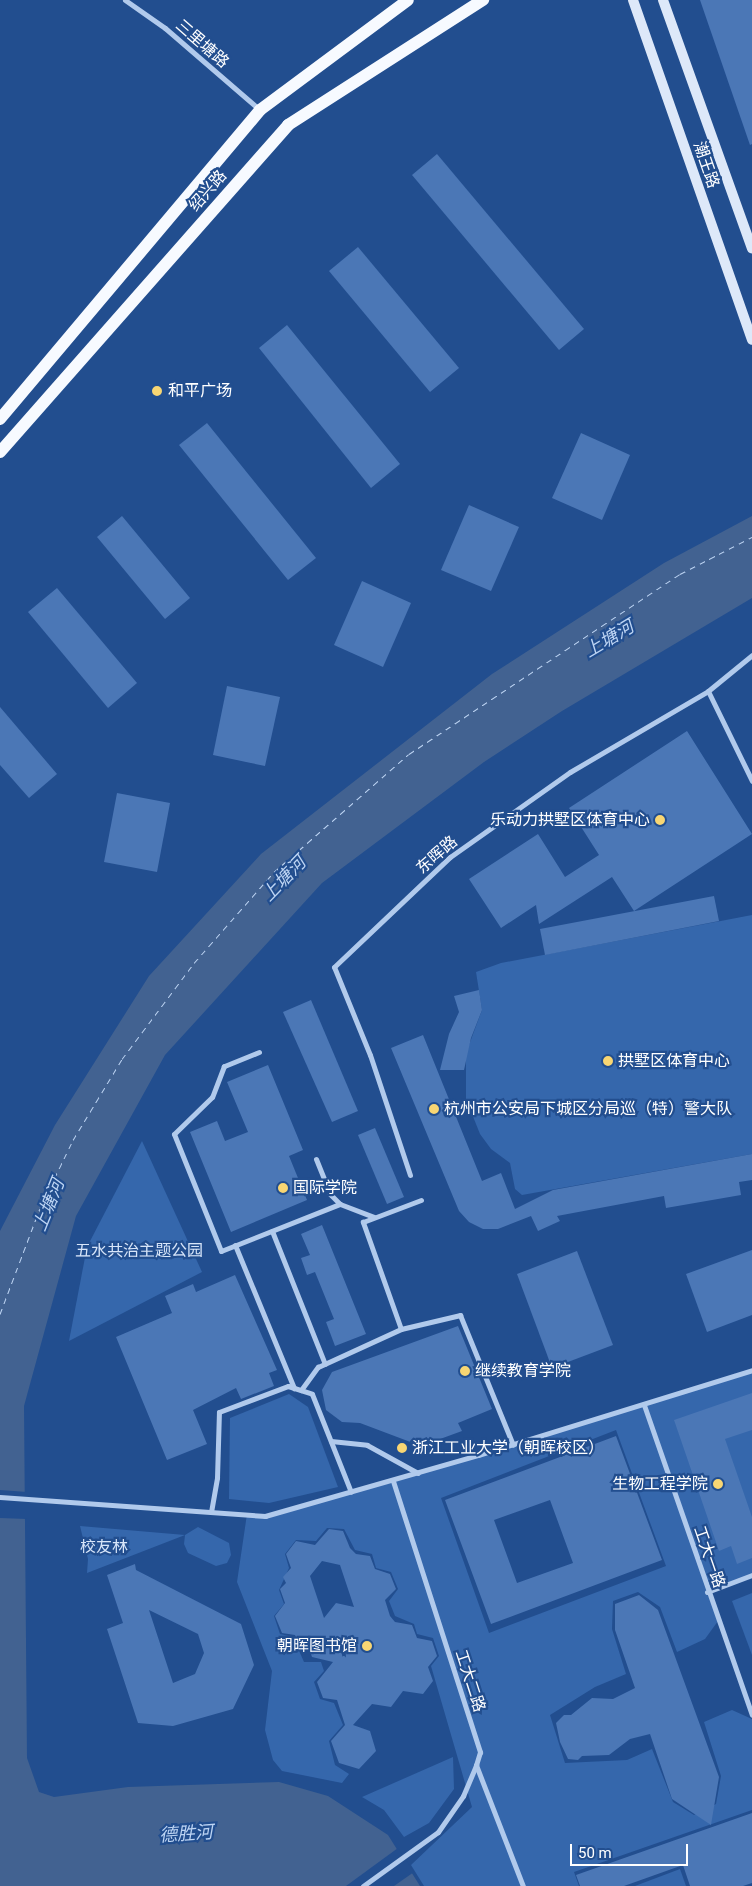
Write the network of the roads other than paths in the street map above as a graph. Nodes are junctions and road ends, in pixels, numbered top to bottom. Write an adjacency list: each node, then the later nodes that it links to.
1 (125, 0): 6 (street, 三里塘路)
2 (408, 0): 6 (main road, 绍兴路)
3 (482, 0): 10 (main road, 绍兴路)
4 (633, 0): 8 (main road, 潮王路)
5 (663, 0): 7 (main road, 潮王路)
6 (260, 110): 9 (main road, 绍兴路)
7 (752, 249)
8 (752, 340)
9 (0, 419)
10 (0, 452)
11 (752, 654): 12 (street, 东晖路)
12 (708, 691): 13 (street); 16 (street, 东晖路)
13 (752, 781)
14 (259, 1052): 21 (street)
15 (316, 1159): 18 (street)
16 (410, 1175)
17 (422, 1200): 19 (street)
18 (340, 1204): 19 (street); 20 (street)
19 (374, 1218): 22 (street)
20 (272, 1231): 21 (street); 23 (street)
21 (235, 1245): 25 (street)
22 (401, 1329): 23 (street); 29 (street)
23 (325, 1364): 26 (street)
24 (752, 1370): 27 (street)
25 (294, 1388): 26 (street); 34 (street)
26 (301, 1390): 28 (street)
27 (644, 1405): 29 (street); 36 (street, 工大一路)
28 (331, 1441): 30 (street); 32 (street)
29 (513, 1445): 30 (street)
30 (418, 1473): 31 (street)
31 (393, 1481): 32 (street); 38 (street, 工大二路)
32 (351, 1492): 34 (street)
33 (0, 1497): 34 (street)
34 (211, 1512)
35 (752, 1575): 36 (street)
36 (707, 1592): 37 (street, 工大一路)
37 (752, 1716)
38 (476, 1765): 39 (street); 40 (street, 工大二路)
39 (363, 1886)
40 (523, 1886)

